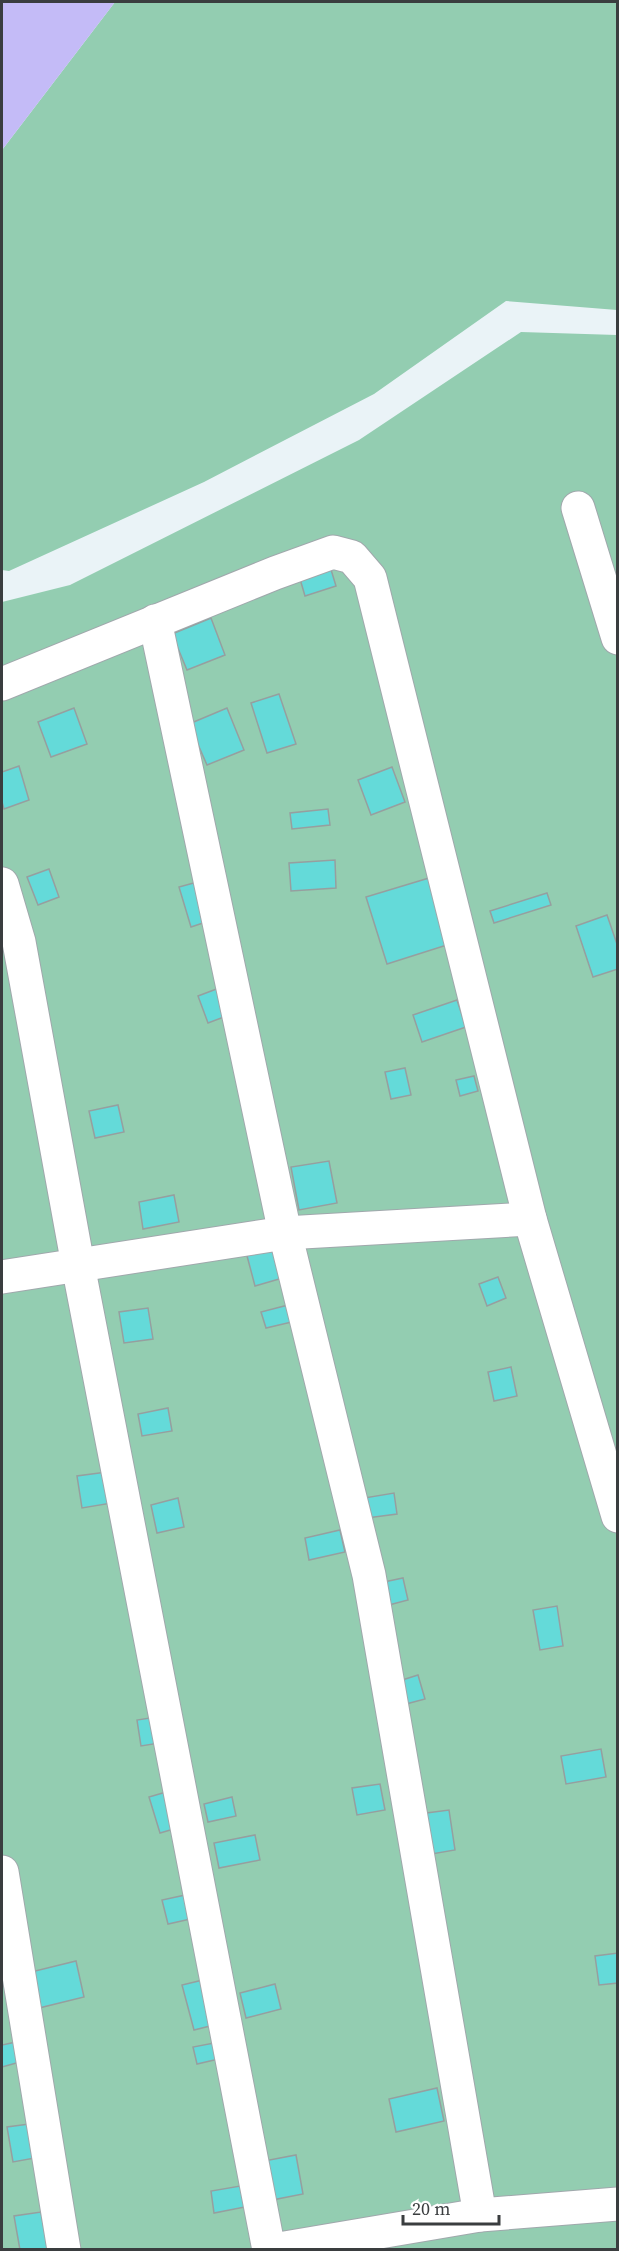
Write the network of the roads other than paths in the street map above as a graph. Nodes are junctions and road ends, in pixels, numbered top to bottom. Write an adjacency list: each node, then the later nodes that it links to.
1 (578, 508): 3 (street)
2 (155, 621): 4 (street); 6 (street); 7 (street)
3 (618, 638)
4 (2, 684)
5 (2, 884): 8 (street)
6 (530, 1220): 7 (street); 10 (street)
7 (285, 1233): 8 (street); 13 (street)
8 (78, 1264): 9 (street); 15 (street)
9 (2, 1277)
10 (618, 1516)
11 (2, 1872): 14 (street)
12 (618, 2204): 13 (street)
13 (480, 2215): 15 (street)
14 (64, 2250)
15 (271, 2250)

